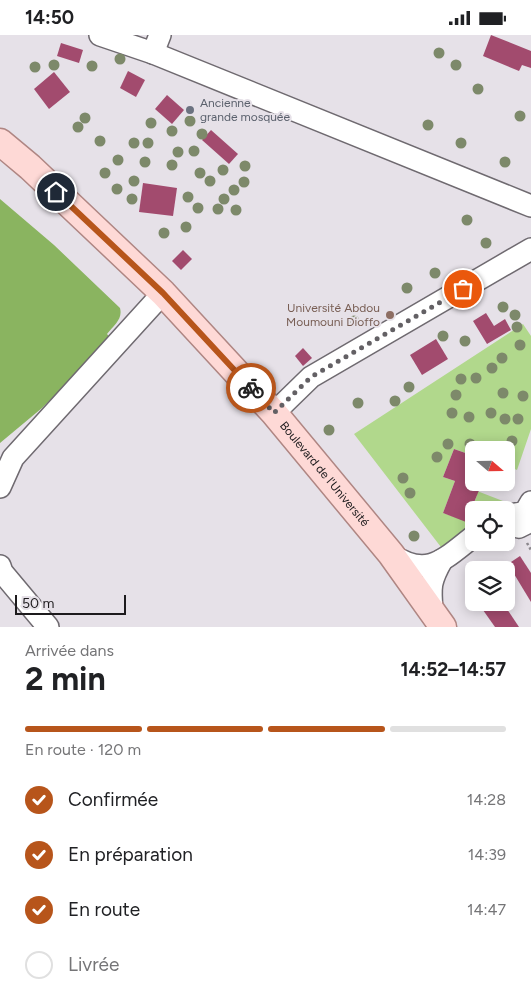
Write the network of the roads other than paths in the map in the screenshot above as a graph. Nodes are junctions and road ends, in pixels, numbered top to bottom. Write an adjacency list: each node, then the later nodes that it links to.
1 (100, 35): 2 (street)
2 (157, 44): 4 (street)
3 (0, 142): 6 (main road, Boulevard de l'Université)
4 (531, 207)
5 (531, 249): 7 (street)
6 (163, 293): 7 (main road, Boulevard de l'Université); 8 (street)
7 (274, 413): 11 (main road, Boulevard de l'Université)
8 (6, 461): 9 (street)
9 (0, 487)
10 (465, 543): 12 (street)
11 (392, 555): 12 (street); 14 (main road, Boulevard de l'Université)
12 (442, 560): 14 (street)
13 (1, 570): 15 (street)
14 (438, 618)
15 (48, 627)

